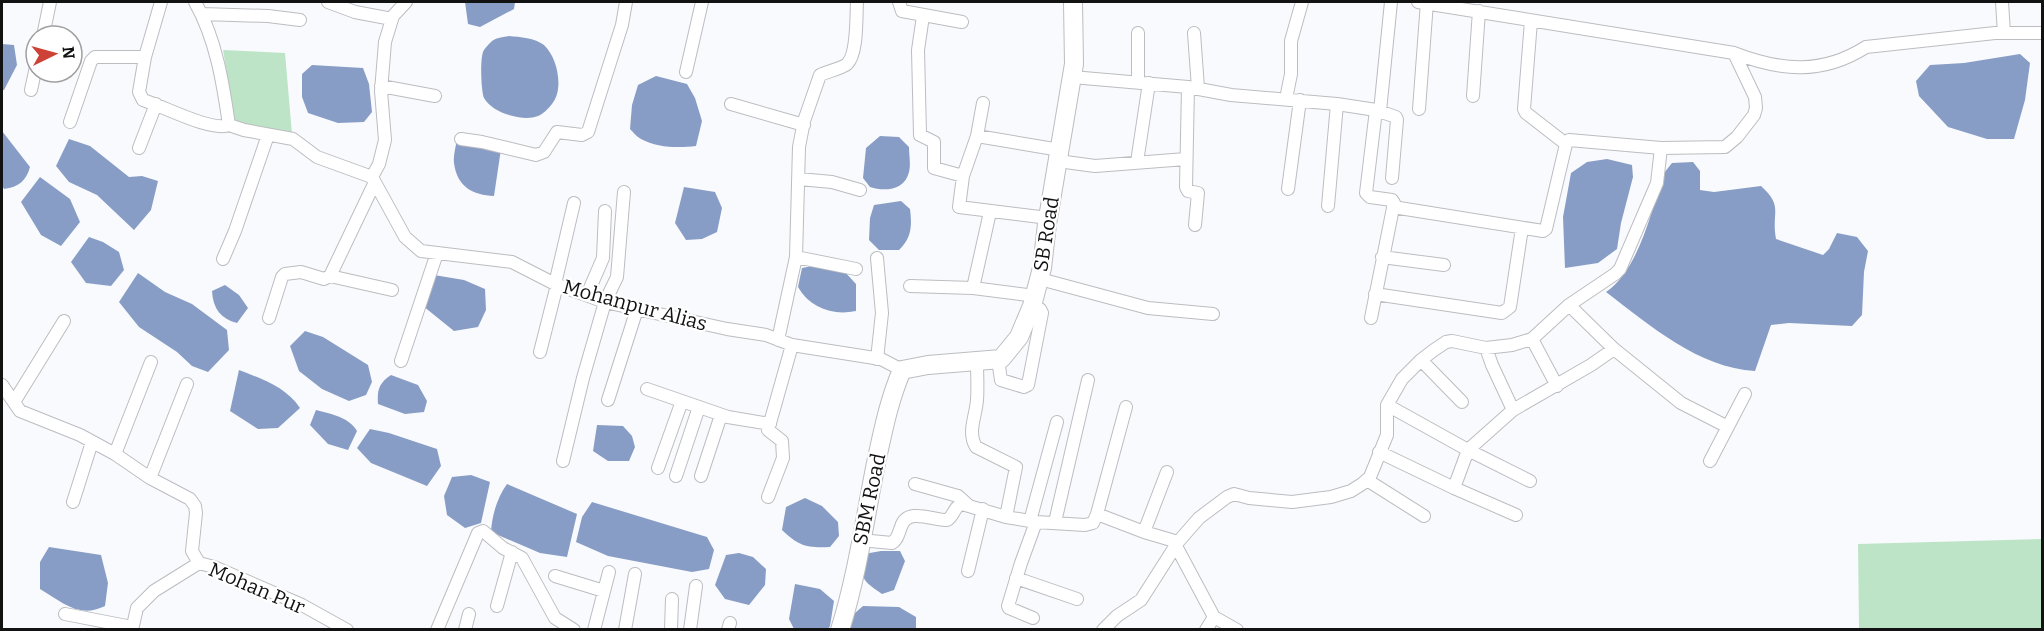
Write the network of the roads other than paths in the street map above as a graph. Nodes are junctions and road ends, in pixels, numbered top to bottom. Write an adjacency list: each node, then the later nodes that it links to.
1 (50, 2): 22 (street)
2 (161, 2): 28 (street)
3 (195, 2): 16 (street)
4 (328, 2): 18 (street)
5 (406, 2): 18 (street)
6 (626, 2): 51 (street)
7 (702, 2): 29 (street)
8 (857, 2): 48 (street)
9 (899, 2): 17 (street)
10 (1073, 2): 30 (street, SB Road)
11 (1302, 2): 38 (street)
12 (1391, 2): 45 (street)
13 (1422, 2): 15 (street); 44 (street)
14 (2002, 2): 25 (street)
15 (1479, 11): 20 (street); 37 (street)
16 (202, 14): 19 (street); 47 (street)
17 (924, 16): 21 (street); 58 (street)
18 (392, 19): 33 (street)
19 (300, 20)
20 (1532, 21): 27 (street); 52 (street)
21 (962, 22)
22 (45, 24)
23 (1138, 33): 31 (street)
24 (1194, 33): 34 (street)
25 (2004, 33): 26 (street); 27 (street)
26 (2043, 33)
27 (1734, 53): 54 (street)
28 (145, 57): 41 (street); 46 (street)
29 (686, 72)
30 (1072, 77): 31 (street); 55 (street, SB Road)
31 (1143, 83): 34 (street); 57 (street)
32 (32, 84): 35 (street)
33 (381, 86): 36 (street); 61 (street)
34 (1193, 87): 38 (street); 56 (street)
35 (31, 90)
36 (435, 96)
37 (1473, 96)
38 (1286, 99): 39 (street)
39 (1300, 99): 43 (street); 62 (street)
40 (983, 103): 50 (street)
41 (156, 104): 47 (street); 53 (street)
42 (730, 104): 48 (street)
43 (1337, 104): 45 (street); 66 (street)
44 (1419, 109)
45 (1378, 111): 59 (street); 67 (street)
46 (70, 122)
47 (229, 125): 49 (street)
48 (804, 125): 60 (street)
49 (268, 135): 61 (street); 77 (street)
50 (977, 136): 55 (street); 58 (street)
51 (461, 139)
52 (1566, 144): 54 (street); 72 (street)
53 (139, 148)
54 (1661, 148): 89 (street)
55 (1059, 156): 57 (street); 70 (street, SB Road)
56 (1186, 159): 57 (street); 71 (street)
57 (1137, 162)
58 (963, 176): 69 (street)
59 (1392, 178)
60 (799, 179): 63 (street); 74 (street)
61 (373, 181): 73 (street, Mohanpur Alias); 80 (street)
62 (1288, 189)
63 (860, 190)
64 (624, 192): 88 (street)
65 (574, 203): 81 (street)
66 (1328, 206)
67 (1393, 207): 72 (street); 75 (street)
68 (605, 211): 87 (street)
69 (990, 212): 70 (street); 83 (street)
70 (1048, 218): 85 (street, SB Road)
71 (1195, 225)
72 (1522, 228): 86 (street)
73 (437, 253): 81 (street, Mohanpur Alias); 104 (street)
74 (796, 257): 79 (street); 96 (street)
75 (1382, 257): 78 (street); 86 (street)
76 (877, 258): 101 (street)
77 (223, 259)
78 (1444, 265)
79 (856, 270)
80 (330, 276): 84 (street); 92 (street)
81 (556, 284): 87 (street, Mohanpur Alias); 100 (street)
82 (910, 286): 83 (street)
83 (973, 288): 85 (street)
84 (392, 290)
85 (1035, 294): 91 (street); 102 (street, SB Road); 102 (street)
86 (1376, 294): 93 (street)
87 (587, 295): 88 (street, Mohanpur Alias)
88 (605, 302): 90 (street, Mohanpur Alias); 130 (street)
89 (1569, 305): 95 (street); 99 (street)
90 (637, 309): 96 (street, Mohanpur Alias); 114 (street)
91 (1212, 314)
92 (269, 318)
93 (1371, 318)
94 (64, 321): 116 (street)
95 (1532, 339): 98 (street); 111 (street)
96 (778, 340): 97 (street, Mohanpur Alias)
97 (792, 345): 101 (street, Mohanpur Alias); 124 (street)
98 (1486, 348): 103 (street); 121 (street)
99 (1614, 349): 111 (street); 125 (street)
100 (540, 352)
101 (877, 359): 107 (street, Mohanpur Alias)
102 (998, 360): 106 (street)
103 (1421, 360): 117 (street); 118 (street)
104 (401, 361)
105 (151, 362): 129 (street)
106 (977, 362): 107 (street); 148 (street)
107 (902, 370): 152 (street, SBM Road)
108 (1088, 380): 150 (street)
109 (187, 384): 136 (street)
110 (2, 385): 116 (street)
111 (1557, 386): 121 (street)
112 (647, 389): 115 (street)
113 (1744, 394): 125 (street)
114 (608, 400)
115 (682, 401): 119 (street); 132 (street)
116 (14, 402): 126 (street)
117 (1462, 402)
118 (1387, 405): 127 (street); 128 (street)
119 (699, 407): 122 (street); 134 (street)
120 (1125, 407): 145 (street)
121 (1513, 410): 127 (street)
122 (721, 415): 124 (street); 135 (street)
123 (1057, 422): 149 (street)
124 (770, 424): 141 (street)
125 (1726, 426): 131 (street)
126 (92, 442): 129 (street); 142 (street)
127 (1468, 450): 138 (street); 140 (street)
128 (1379, 452): 137 (street); 140 (street)
129 (115, 454): 136 (street)
130 (563, 461)
131 (1710, 461)
132 (658, 468)
133 (1167, 472): 151 (street)
134 (676, 476)
135 (701, 476)
136 (150, 478): 155 (street)
137 (1366, 480): 147 (street); 153 (street)
138 (1530, 482)
139 (915, 484): 143 (street)
140 (1454, 488): 146 (street)
141 (768, 498)
142 (73, 502)
143 (969, 506): 144 (street); 152 (street)
144 (983, 509): 148 (street); 156 (street)
145 (1097, 514): 150 (street); 151 (street)
146 (1516, 515)
147 (1424, 516)
148 (1006, 517): 149 (street)
149 (1033, 522): 150 (street); 160 (street)
150 (1055, 522)
151 (1144, 532): 153 (street)
152 (860, 540): 180 (street, SBM Road)
153 (1177, 544): 168 (street); 171 (street)
154 (512, 552): 165 (street); 173 (street); 175 (street)
155 (199, 564): 170 (street); 172 (street, Mohan Pur)
156 (968, 571)
157 (609, 572): 162 (street)
158 (635, 574): 177 (street)
159 (555, 576): 162 (street)
160 (1016, 578): 163 (street); 169 (street)
161 (696, 586): 179 (street)
162 (604, 591): 176 (street)
163 (1077, 599)
164 (672, 600): 178 (street)
165 (497, 606)
166 (65, 614): 170 (street)
167 (469, 614): 174 (street)
168 (1214, 617): 181 (street); 182 (street)
169 (1033, 618)
170 (132, 628)
171 (1108, 628)
172 (347, 630)
173 (437, 630)
174 (465, 630)
175 (573, 630)
176 (594, 630)
177 (625, 630)
178 (671, 630)
179 (690, 630)
180 (840, 630)
181 (1206, 630)
182 (1238, 630)

